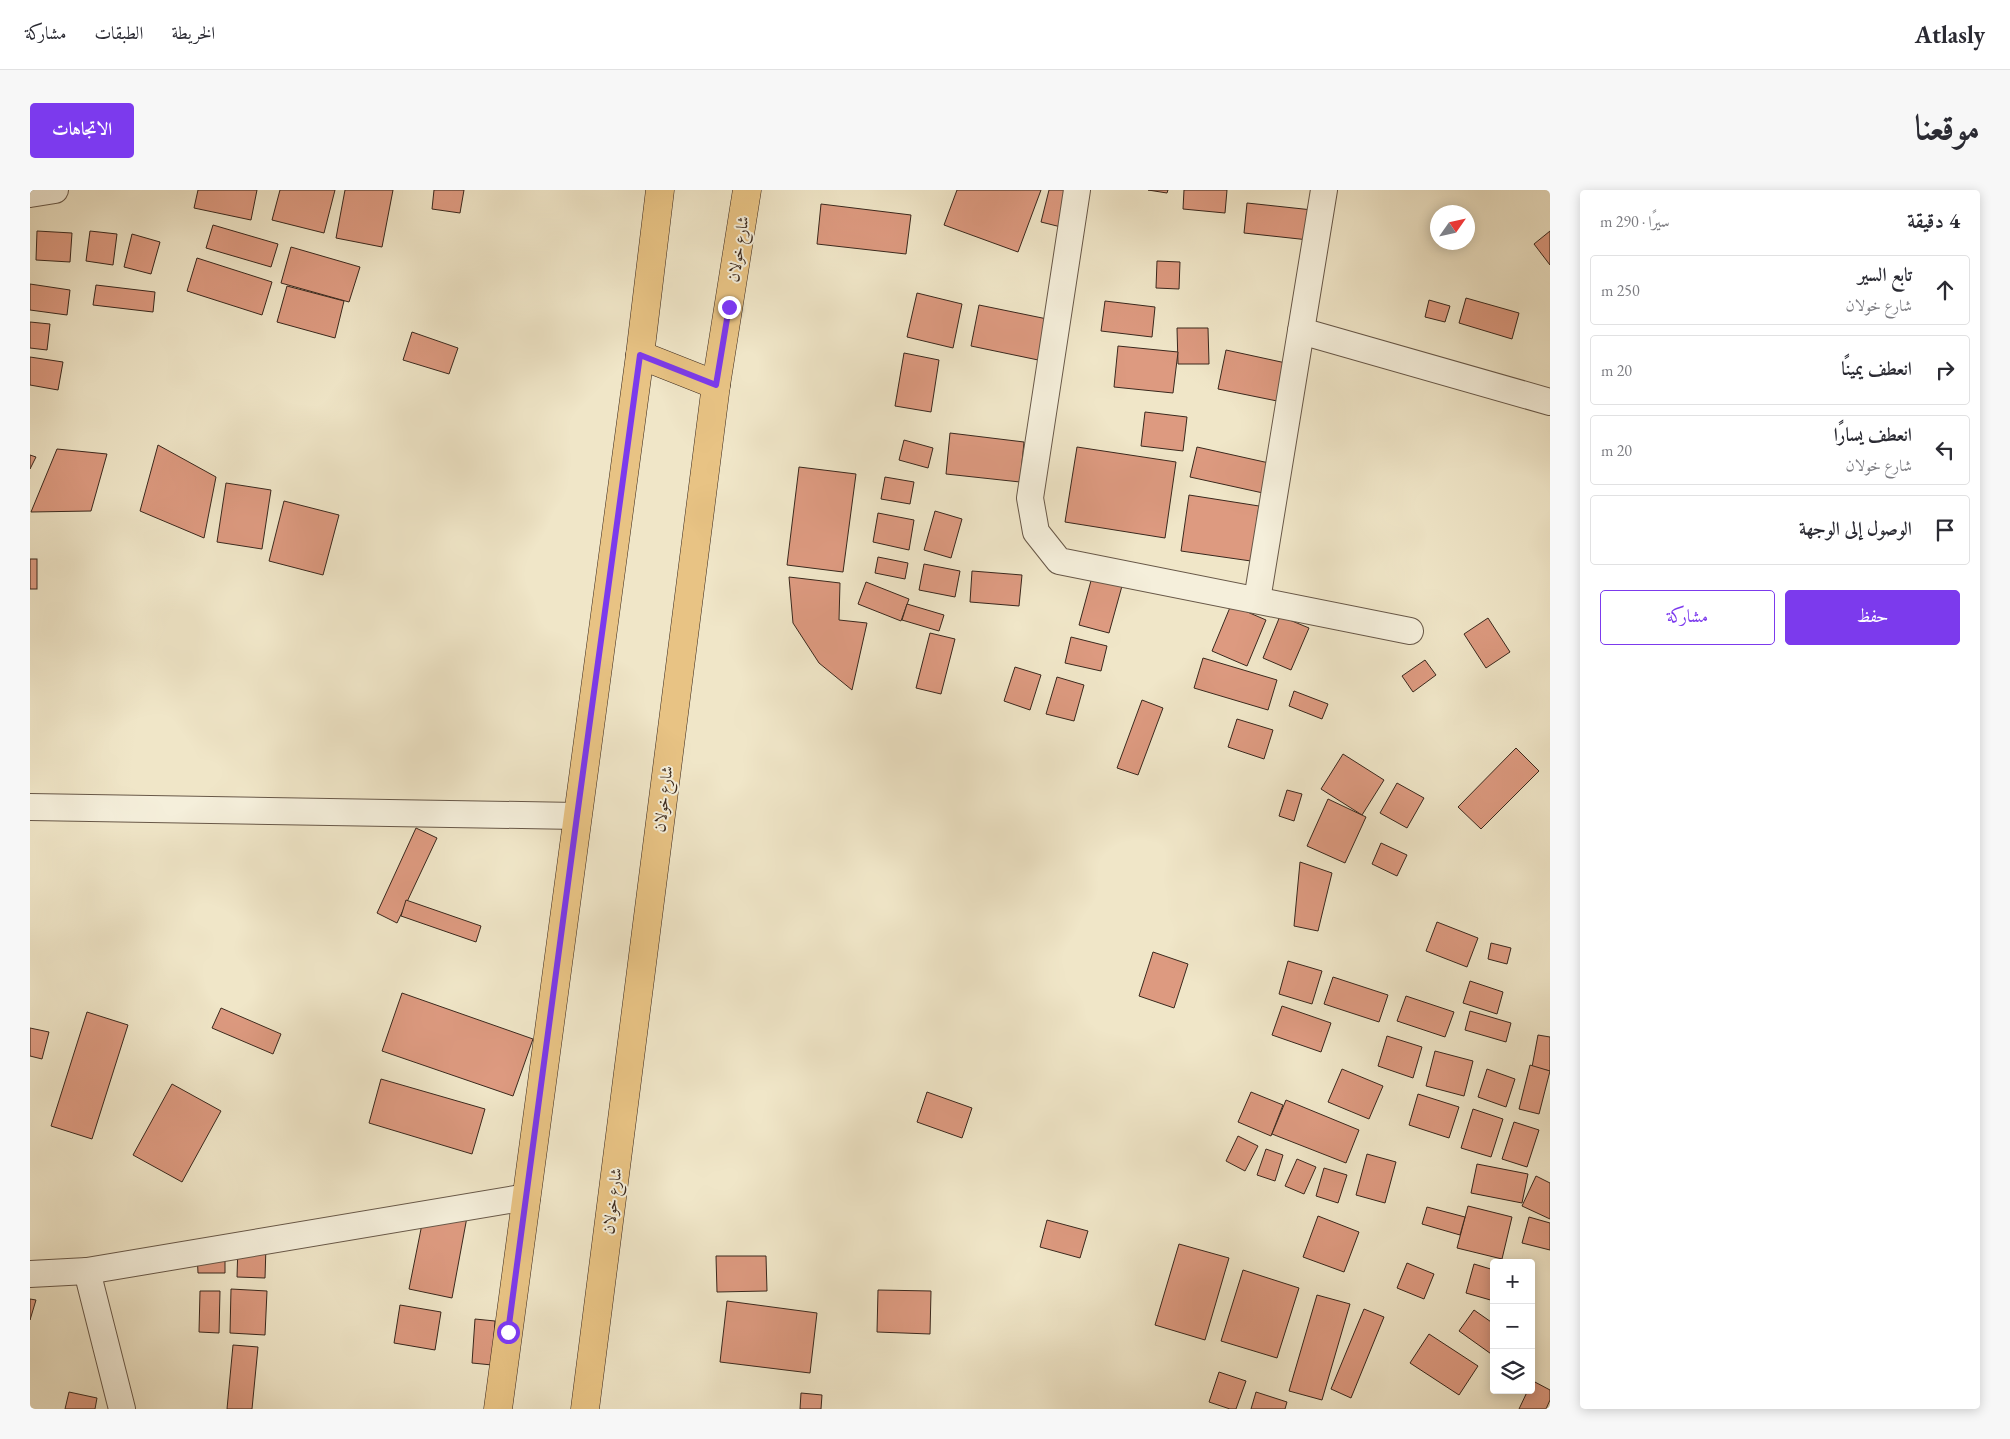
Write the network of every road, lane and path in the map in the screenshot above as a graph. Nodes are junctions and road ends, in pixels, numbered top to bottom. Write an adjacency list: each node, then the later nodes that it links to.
1 (55, 190): 6 (street)
2 (660, 190): 8 (main road)
3 (748, 190): 9 (main road, شارع خولان)
4 (1076, 190): 11 (street)
5 (1324, 190): 7 (street)
6 (30, 194)
7 (1301, 331): 10 (street); 11 (street)
8 (640, 355): 9 (main road); 14 (main road)
9 (716, 385): 20 (main road, شارع خولان)
10 (1550, 402)
11 (1257, 600): 12 (street)
12 (1410, 631)
13 (30, 807): 14 (street)
14 (577, 816): 15 (main road)
15 (527, 1197): 16 (street); 19 (main road)
16 (87, 1270): 17 (street); 18 (street)
17 (30, 1274)
18 (122, 1409)
19 (498, 1409)
20 (585, 1409)

